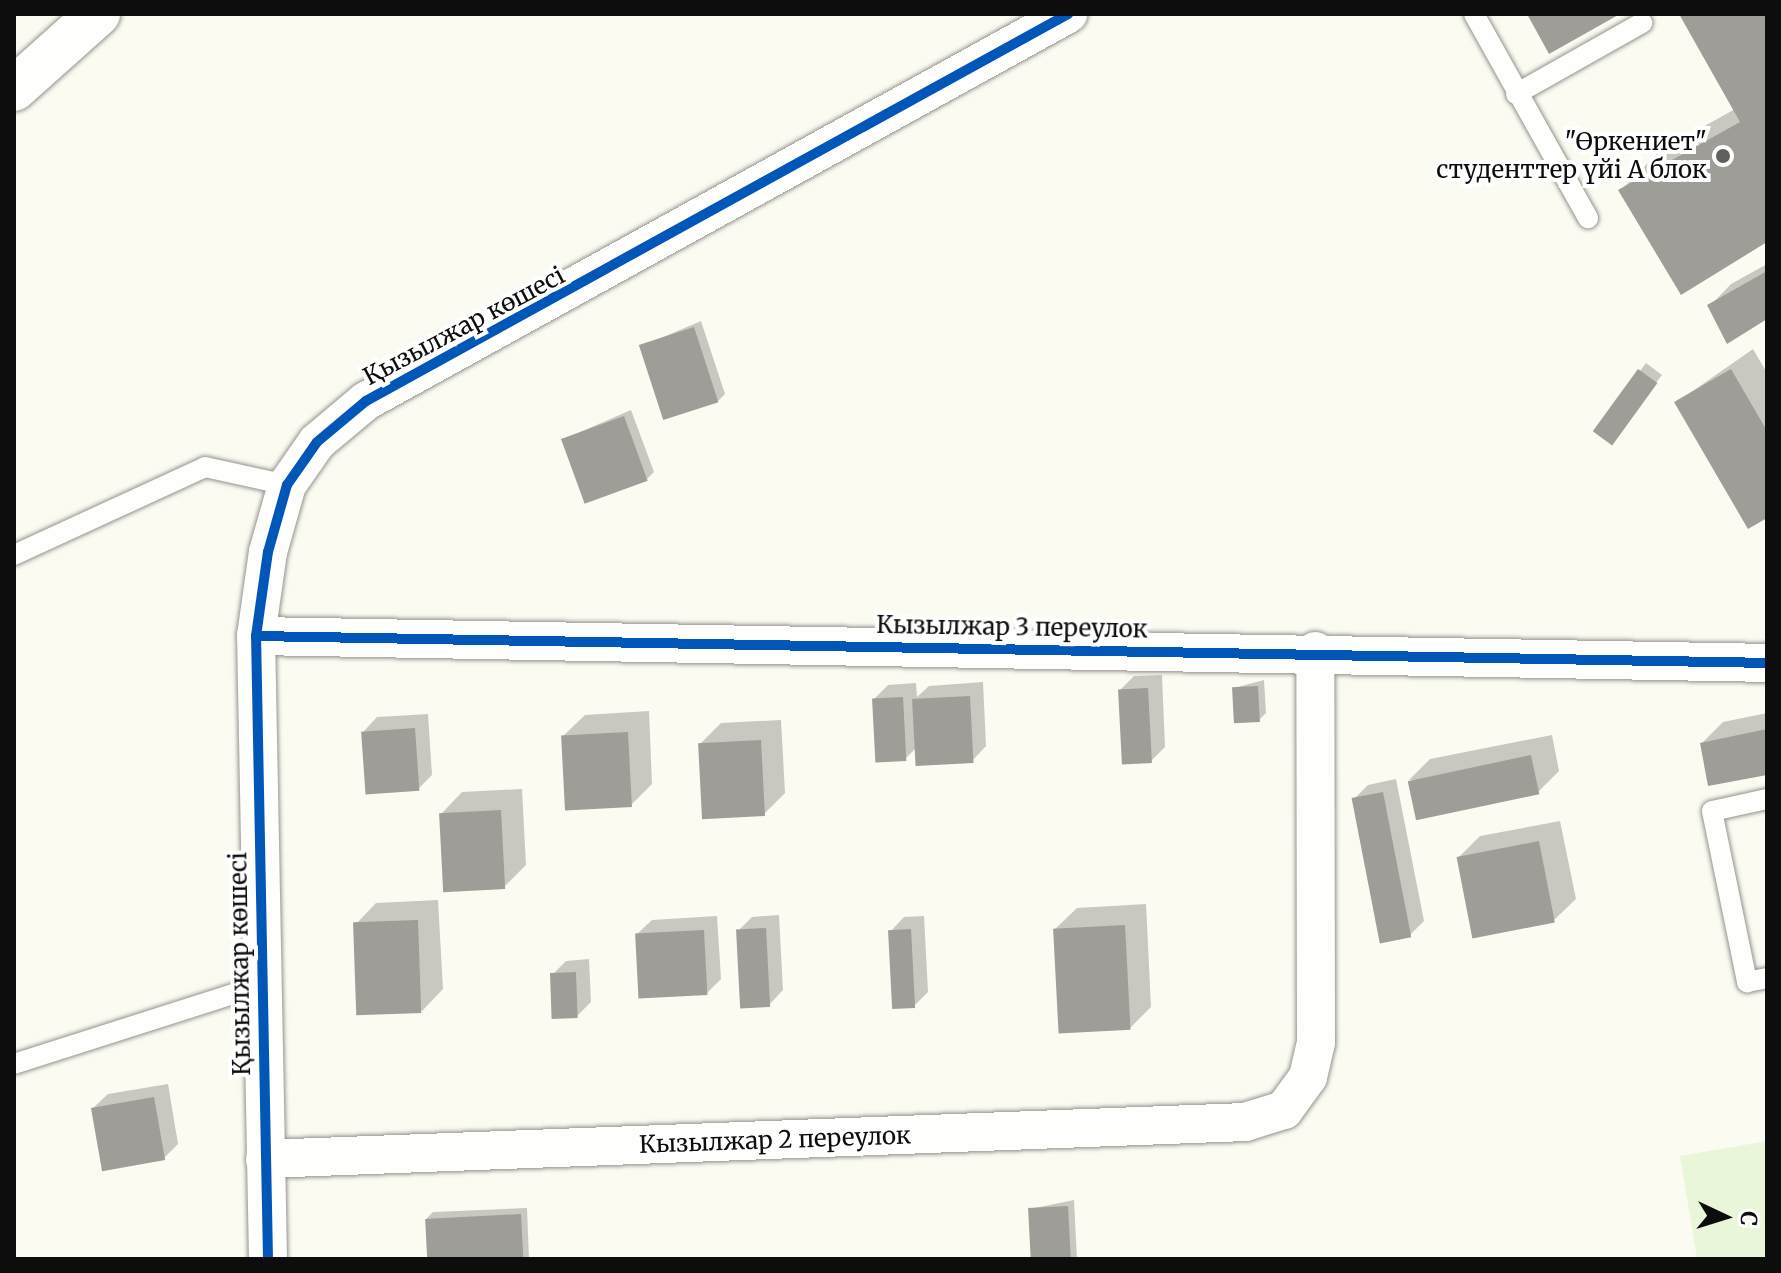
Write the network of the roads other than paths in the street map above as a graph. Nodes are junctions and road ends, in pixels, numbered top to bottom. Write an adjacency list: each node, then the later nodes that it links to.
1 (98, 14): 5 (street)
2 (1068, 14): 8 (street, Қызылжар көшесі)
3 (1474, 14): 6 (lane)
4 (1642, 23): 6 (lane)
5 (14, 89)
6 (1516, 94): 7 (lane)
7 (1588, 218)
8 (287, 485): 9 (lane); 10 (street, Қызылжар көшесі)
9 (14, 555)
10 (256, 636): 11 (street, Кызылжар 3 переулок); 15 (street, Қызылжар көшесі)
11 (1315, 651): 12 (street, Кызылжар 3 переулок); 17 (street, Кызылжар 2 переулок)
12 (1767, 663)
13 (1767, 799): 14 (lane)
14 (1767, 978)
15 (259, 986): 16 (lane); 17 (street, Қызылжар көшесі)
16 (14, 1064)
17 (265, 1159): 18 (street, Қызылжар көшесі)
18 (268, 1259)

